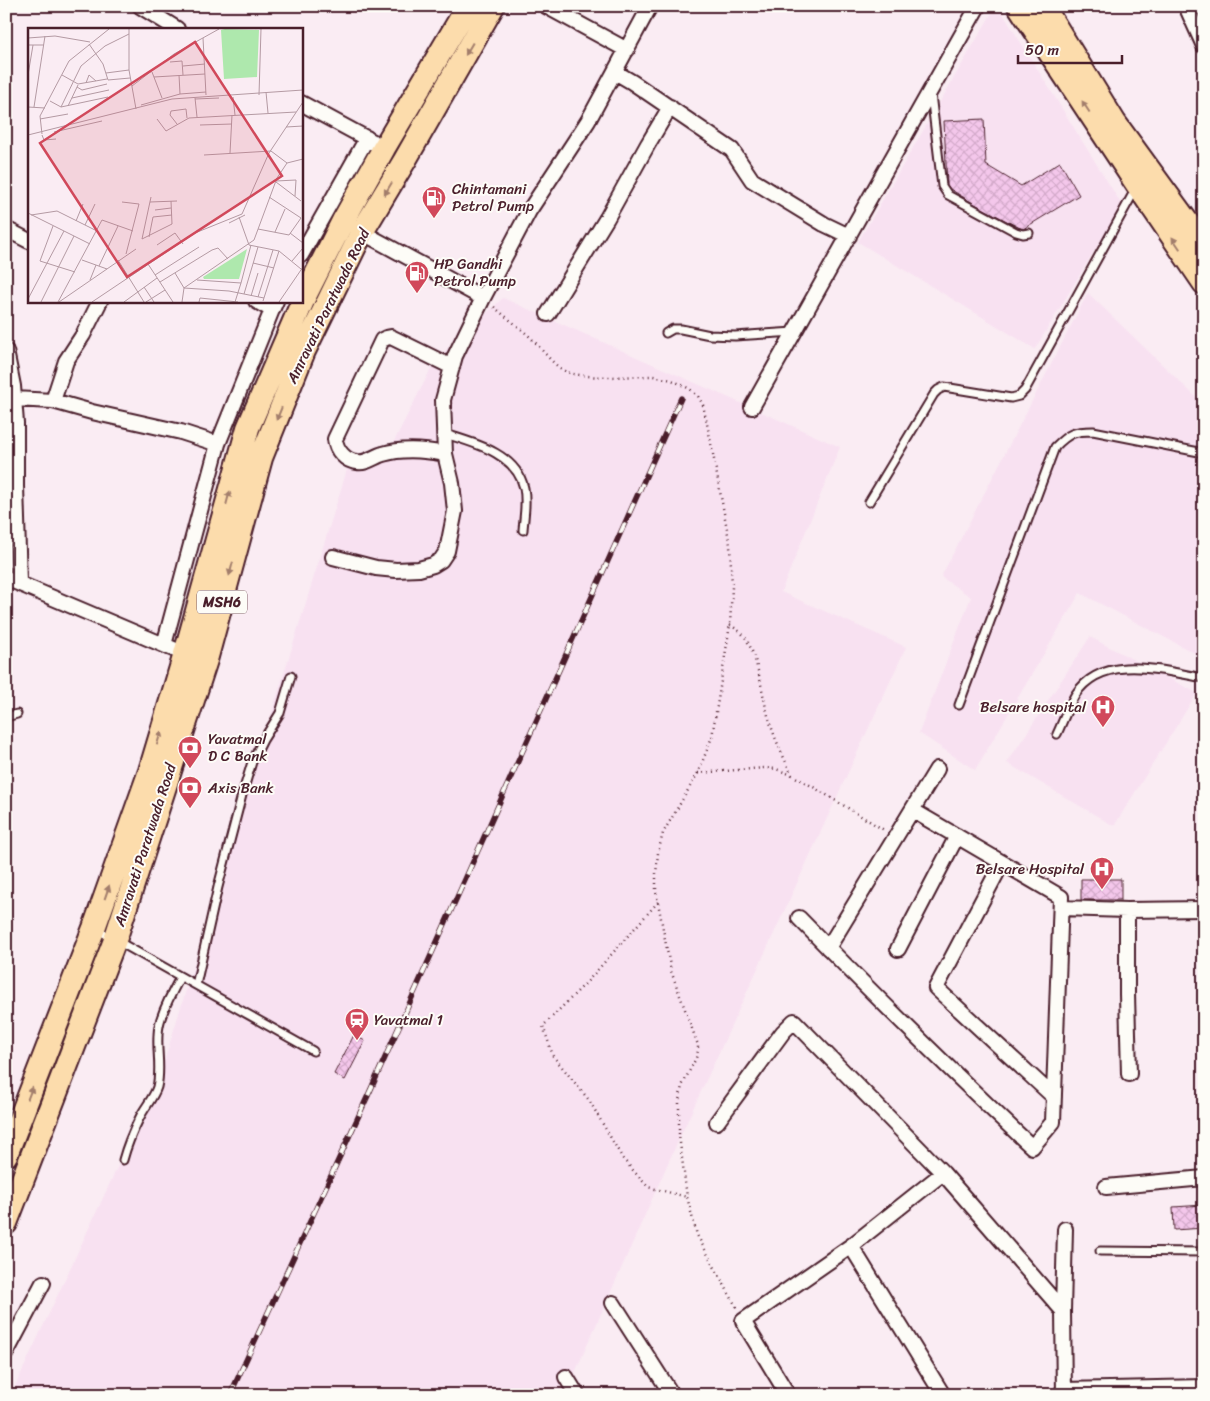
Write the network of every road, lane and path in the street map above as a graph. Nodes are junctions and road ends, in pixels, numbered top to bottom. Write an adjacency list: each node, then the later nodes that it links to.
1 (140, 6): 10 (street)
2 (468, 6): 17 (main road, Amravati Paratwada Road / MSH6)
3 (493, 6): 18 (main road, Amravati Paratwada Road / MSH6, one-way to 18)
4 (546, 6): 12 (street)
5 (650, 6): 12 (street)
6 (978, 6): 14 (street)
7 (1019, 6): 19 (main road, one-way to 7)
8 (1042, 6): 19 (main road)
9 (1186, 6): 11 (street)
10 (175, 28)
11 (1204, 46)
12 (627, 50): 13 (street)
13 (615, 72): 16 (street); 29 (street)
14 (931, 91): 23 (lane); 24 (street)
15 (302, 104): 17 (street)
16 (670, 107): 24 (street); 33 (street)
17 (376, 143): 18 (street); 20 (main road, Amravati Paratwada Road / MSH6); 27 (street)
18 (405, 160): 22 (main road, Amravati Paratwada Road / MSH6, one-way to 22)
19 (1143, 177): 26 (main road); 28 (main road, one-way to 19); 45 (lane)
20 (343, 221): 22 (street); 52 (main road, Amravati Paratwada Road / MSH6, one-way to 20)
21 (6, 229): 25 (street)
22 (362, 232): 29 (street); 72 (main road, Amravati Paratwada Road / MSH6, one-way to 72)
23 (1029, 233)
24 (848, 236): 34 (street)
25 (27, 237)
26 (1204, 245)
27 (302, 254)
28 (1204, 283)
29 (483, 298): 37 (street); 50 (path)
30 (100, 302): 39 (street)
31 (260, 302): 32 (street)
32 (274, 305): 42 (street)
33 (548, 314)
34 (794, 332): 35 (lane); 40 (street)
35 (666, 333)
36 (6, 351): 38 (street)
37 (452, 367): 41 (street); 44 (street)
38 (14, 399): 39 (street); 49 (street)
39 (53, 401): 42 (street)
40 (752, 407)
41 (445, 434): 44 (street); 46 (lane)
42 (218, 444): 51 (street)
43 (1204, 453): 55 (lane)
44 (445, 454): 47 (street)
45 (870, 502)
46 (523, 530)
47 (333, 557)
48 (6, 578): 49 (street)
49 (20, 583): 51 (street)
50 (730, 625): 60 (path); 61 (path)
51 (164, 645): 52 (street)
52 (185, 654): 71 (main road, Amravati Paratwada Road / MSH6, one-way to 52)
53 (291, 676): 76 (lane)
54 (1204, 678): 58 (lane)
55 (959, 705)
56 (17, 714): 57 (lane)
57 (6, 717)
58 (1057, 734)
59 (937, 769): 62 (street)
60 (698, 773): 61 (path); 66 (path)
61 (792, 775): 64 (path)
62 (912, 810): 63 (street); 64 (street)
63 (956, 836): 65 (street); 74 (street)
64 (896, 837): 73 (street)
65 (1002, 863): 67 (street); 79 (street)
66 (658, 902): 86 (path); 86 (path)
67 (1060, 908): 69 (street); 79 (street)
68 (1204, 909): 69 (street)
69 (1127, 910): 78 (street)
70 (799, 918): 73 (street)
71 (94, 928): 72 (lane); 81 (main road, Amravati Paratwada Road / MSH6, one-way to 71)
72 (115, 940): 75 (lane); 87 (main road, Amravati Paratwada Road / MSH6)
73 (828, 948): 79 (street)
74 (898, 949)
75 (180, 977): 76 (lane); 82 (lane)
76 (196, 985): 77 (lane)
77 (313, 1051)
78 (1129, 1074)
79 (1054, 1097)
80 (717, 1122): 83 (street)
81 (6, 1155)
82 (123, 1160)
83 (943, 1173): 89 (street); 94 (street)
84 (1204, 1178): 85 (street)
85 (1106, 1186)
86 (687, 1197): 95 (path)
87 (6, 1223)
88 (1065, 1229): 94 (street)
89 (851, 1246): 95 (street); 103 (street)
90 (1100, 1251): 91 (lane)
91 (1204, 1252)
92 (43, 1283): 96 (street)
93 (613, 1303): 101 (street)
94 (1063, 1311): 99 (street)
95 (743, 1321): 102 (street)
96 (6, 1353)
97 (566, 1377): 100 (street)
98 (1204, 1387): 99 (street)
99 (1063, 1392)
100 (577, 1395)
101 (672, 1395)
102 (788, 1395)
103 (943, 1395)

